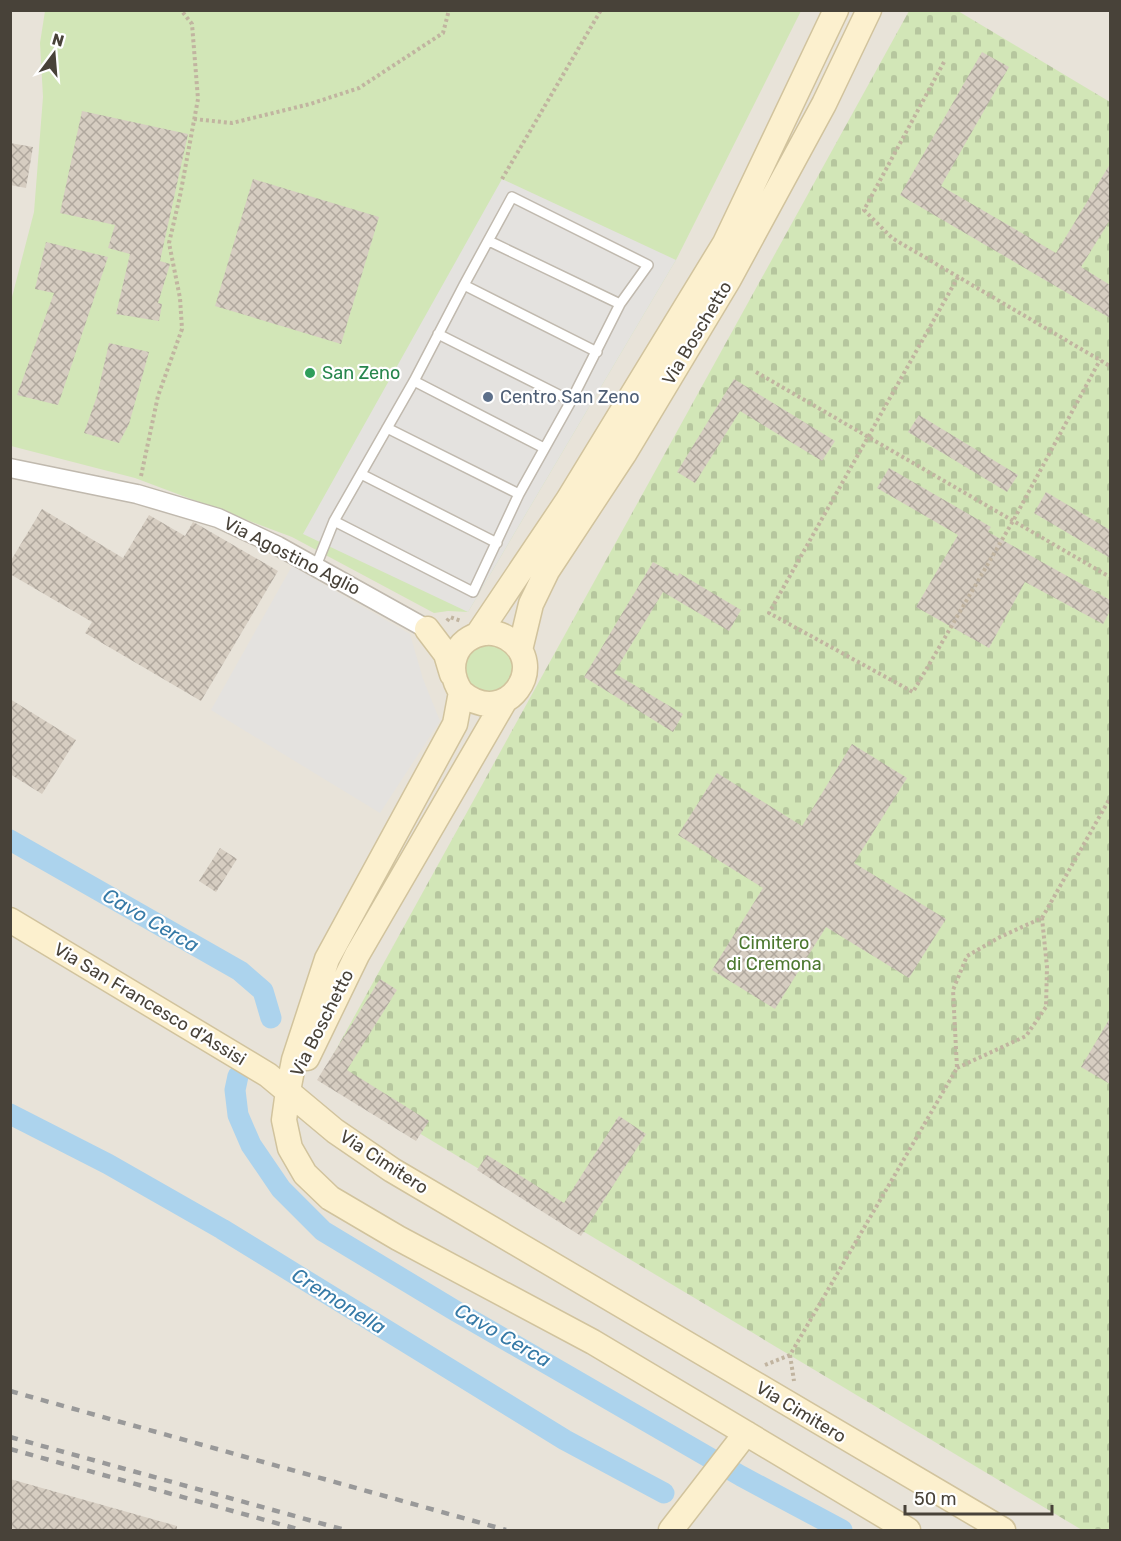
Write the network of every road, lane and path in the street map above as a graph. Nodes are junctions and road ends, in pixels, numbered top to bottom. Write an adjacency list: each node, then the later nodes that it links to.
1 (182, 10): 7 (path)
2 (449, 10): 7 (path)
3 (601, 10): 8 (path)
4 (836, 10): 33 (street, Via Boschetto)
5 (868, 10): 34 (street, Via Boschetto)
6 (944, 62): 10 (path)
7 (194, 119): 25 (path)
8 (502, 179)
9 (489, 241): 11 (lane); 12 (lane); 12 (lane)
10 (958, 276): 15 (path); 21 (path)
11 (464, 285): 13 (lane); 14 (lane)
12 (620, 304): 14 (lane)
13 (438, 334): 18 (lane); 19 (lane)
14 (597, 352): 19 (lane)
15 (1100, 360): 16 (path); 28 (path)
16 (1110, 366)
17 (756, 372): 21 (path)
18 (414, 381): 20 (lane); 22 (lane)
19 (571, 401): 22 (lane)
20 (387, 428): 24 (lane); 26 (lane)
21 (867, 436): 28 (path); 28 (path)
22 (544, 448): 26 (lane)
23 (10, 468): 25 (street, Via Agostino Aglio)
24 (361, 474): 27 (lane); 29 (lane)
25 (137, 494): 30 (street, Via Agostino Aglio)
26 (519, 494): 29 (lane)
27 (334, 521): 29 (lane); 30 (lane)
28 (1013, 521): 31 (path)
29 (497, 543)
30 (316, 566): 32 (street, Via Agostino Aglio)
31 (1110, 577)
32 (427, 629): 33 (street, Via Agostino Aglio); 35 (street, Via Agostino Aglio)
33 (472, 637): 34 (street); 35 (street, Via Boschetto)
34 (520, 650): 36 (street, Via Boschetto)
35 (457, 683): 36 (street); 41 (street, Via Boschetto)
36 (504, 702): 41 (street, Via Boschetto)
37 (1110, 798): 38 (path)
38 (1042, 918): 40 (path); 40 (path)
39 (10, 920): 41 (street, Via San Francesco d'Assisi)
40 (957, 1068): 42 (path)
41 (288, 1091): 43 (street); 46 (street, Via Cimitero)
42 (790, 1355)
43 (746, 1433): 44 (street); 45 (street)
44 (671, 1530)
45 (908, 1530)
46 (1003, 1530)

